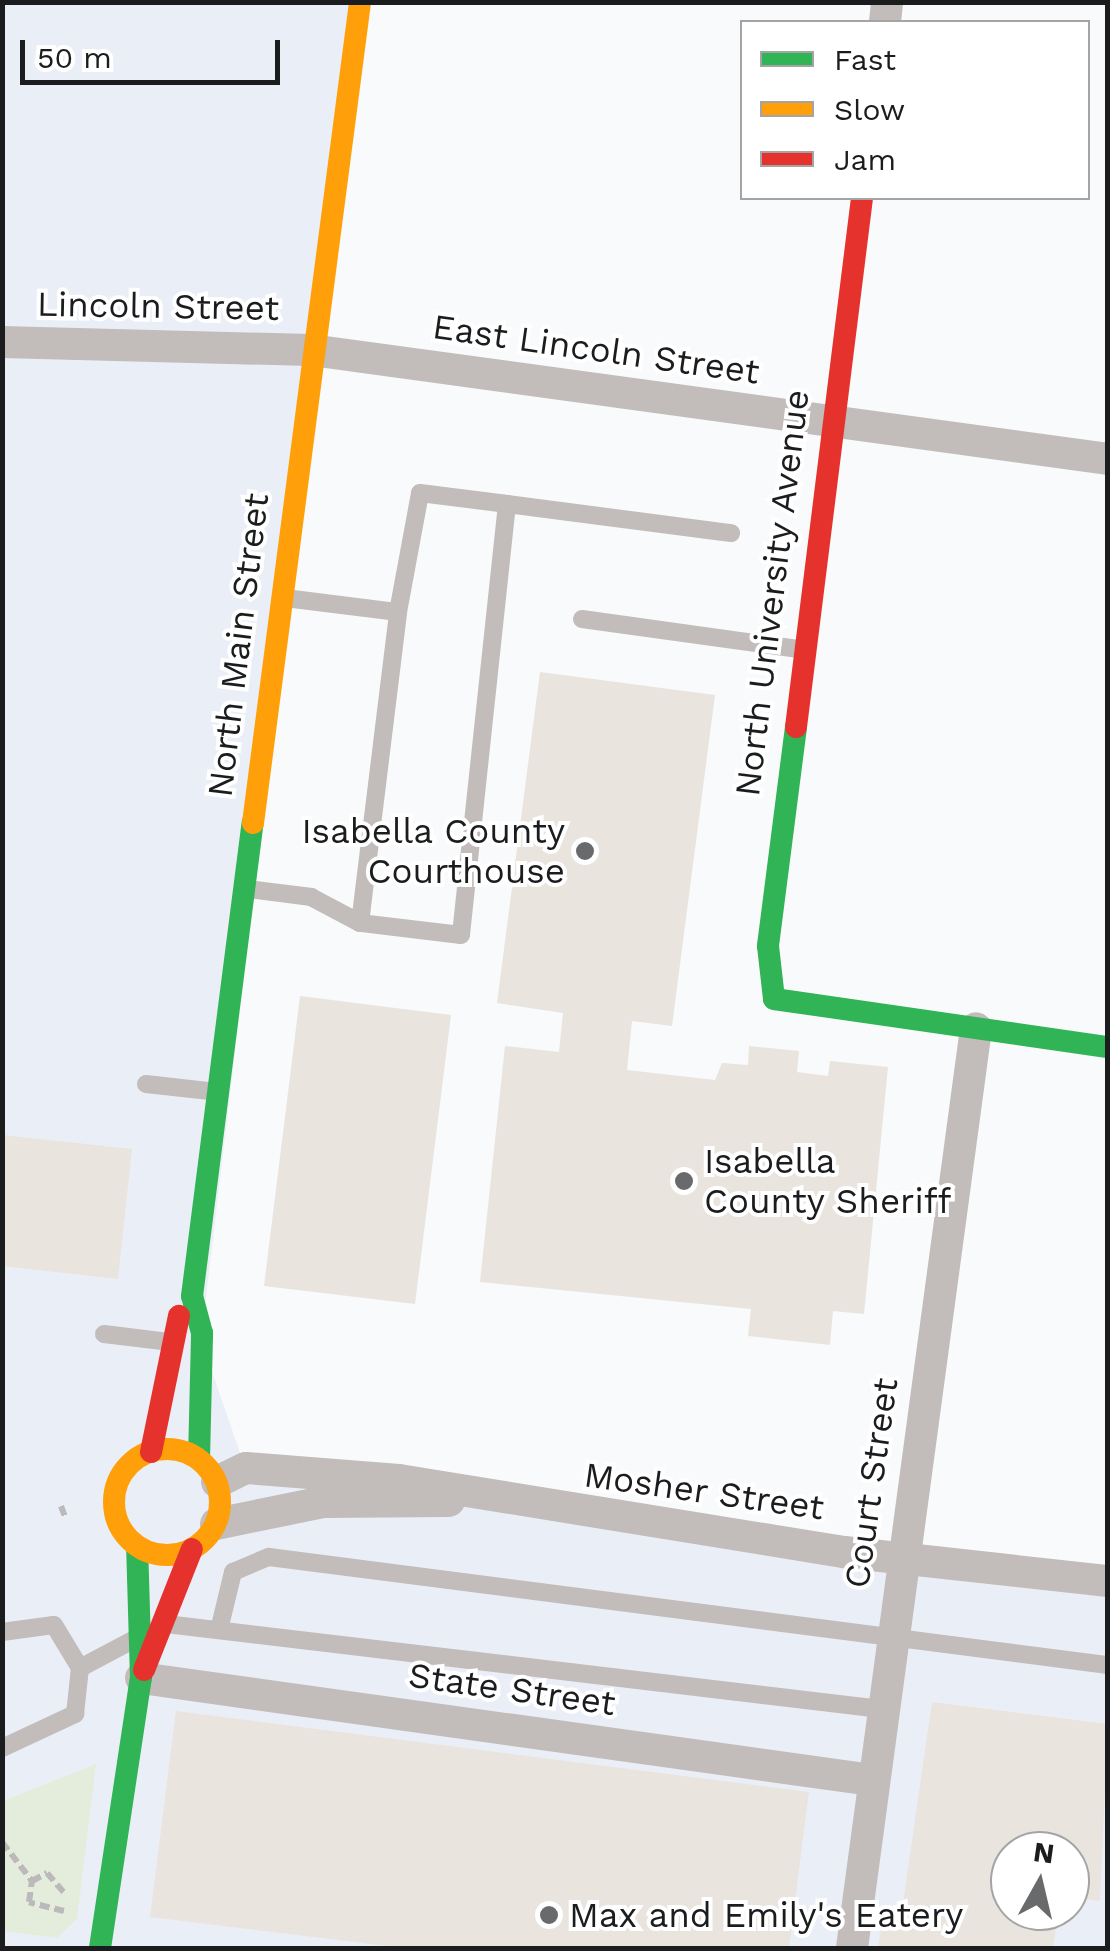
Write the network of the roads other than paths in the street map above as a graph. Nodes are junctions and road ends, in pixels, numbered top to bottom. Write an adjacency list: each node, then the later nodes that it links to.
1 (360, 2): 4 (street, North Main Street)
2 (862, 200): 5 (street, North University Avenue)
3 (2, 342): 4 (street, Lincoln Street)
4 (311, 350): 5 (street, East Lincoln Street); 9 (street, North Main Street)
5 (833, 422): 6 (street, East Lincoln Street); 12 (street, North University Avenue)
6 (1108, 460)
7 (506, 504): 8 (lane); 10 (lane); 14 (lane)
8 (732, 533)
9 (280, 597): 10 (lane); 13 (street, North Main Street)
10 (398, 612): 14 (lane)
11 (582, 619): 12 (lane)
12 (804, 650): 15 (street, North University Avenue)
13 (243, 889): 14 (lane); 18 (street, North Main Street)
14 (360, 923)
15 (976, 1028): 16 (street); 28 (street, Court Street)
16 (1108, 1047)
17 (146, 1084): 18 (lane)
18 (217, 1092): 19 (street, North Main Street)
19 (192, 1296): 21 (street, North Main Street); 23 (street, North Main Street)
20 (104, 1334): 21 (lane)
21 (169, 1342): 22 (street, North Main Street)
22 (151, 1452): 23 (street); 26 (street)
23 (208, 1471): 24 (street, Mosher Street); 25 (street)
24 (469, 1498): 25 (street, Mosher Street); 28 (street, Mosher Street)
25 (216, 1524): 27 (street)
26 (137, 1547): 27 (street); 34 (street)
27 (192, 1549): 30 (street)
28 (900, 1560): 29 (street, Mosher Street); 33 (street, Court Street)
29 (1108, 1581)
30 (166, 1624): 31 (lane); 37 (street)
31 (220, 1630): 33 (lane); 38 (lane)
32 (2, 1632): 36 (lane)
33 (890, 1635): 35 (lane); 38 (street, Court Street)
34 (138, 1637): 36 (lane); 37 (street)
35 (1108, 1666)
36 (80, 1668): 39 (lane)
37 (141, 1678): 40 (street, State Street); 41 (street)
38 (880, 1709): 40 (street, Court Street)
39 (2, 1748)
40 (872, 1780): 42 (street, Court Street)
41 (100, 1948)
42 (852, 1948)

